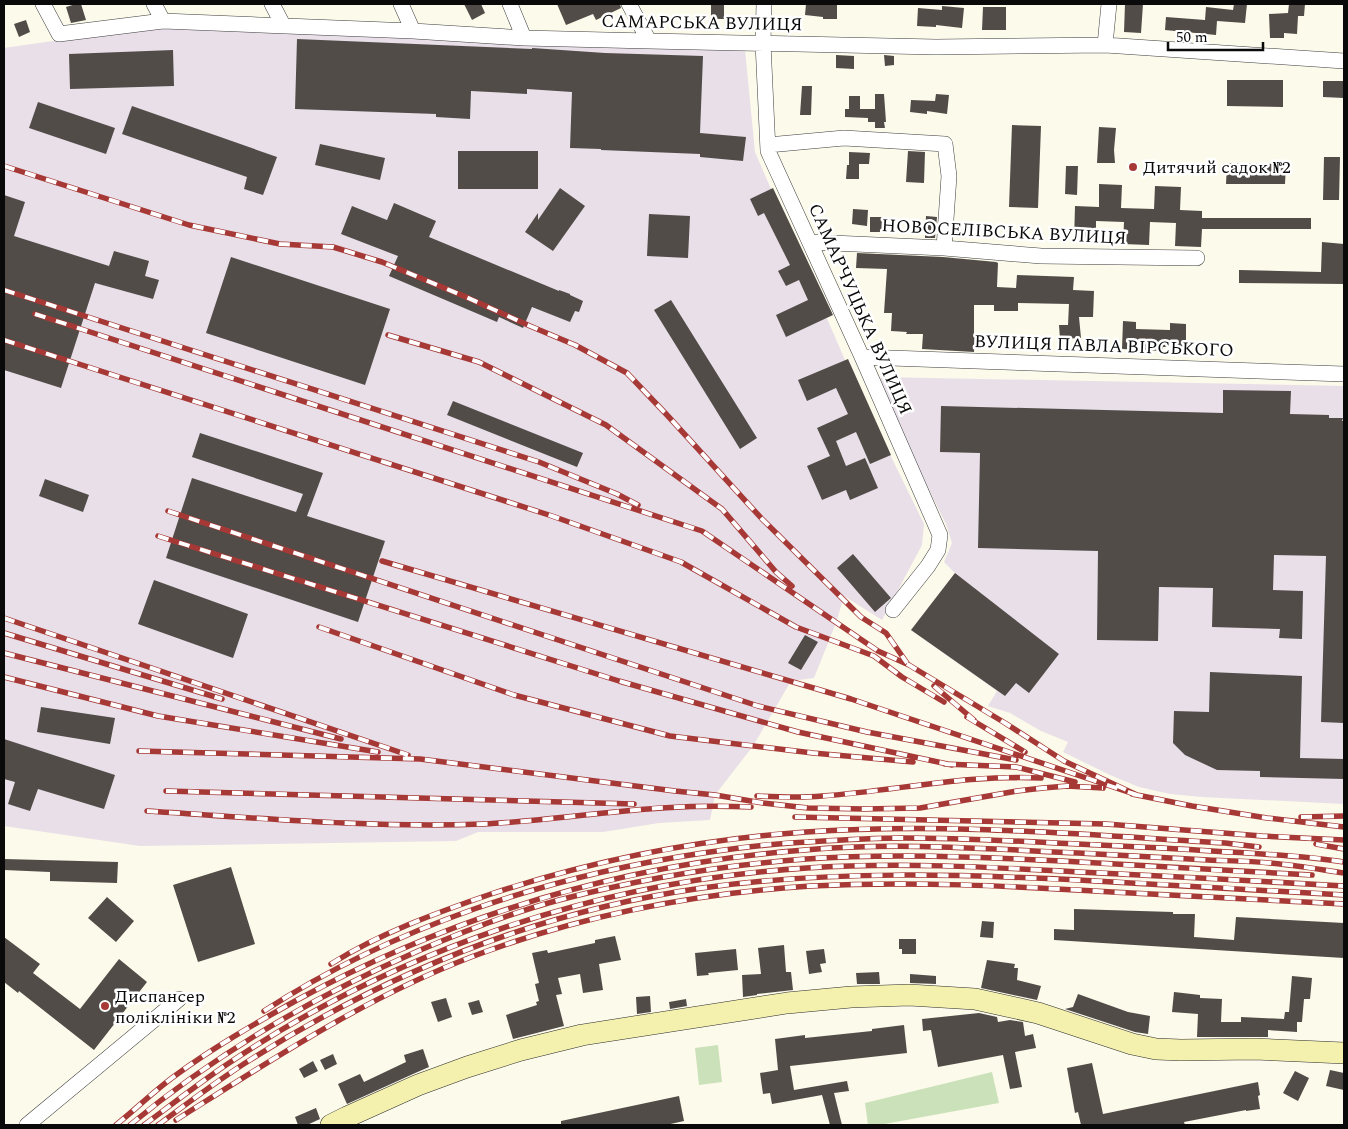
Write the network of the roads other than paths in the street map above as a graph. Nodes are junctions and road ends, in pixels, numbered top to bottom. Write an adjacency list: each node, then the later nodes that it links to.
1 (44, 4): 9 (street, САМАРСЬКА ВУЛИЦЯ)
2 (154, 4): 9 (street)
3 (272, 4): 10 (street)
4 (401, 4): 11 (street)
5 (510, 4): 12 (street)
6 (629, 4): 13 (street)
7 (764, 4): 14 (street, САМАРЧУЦЬКА ВУЛИЦЯ)
8 (1109, 4): 15 (street)
9 (163, 21): 10 (street, САМАРСЬКА ВУЛИЦЯ)
10 (283, 25): 11 (street, САМАРСЬКА ВУЛИЦЯ)
11 (414, 31): 12 (street, САМАРСЬКА ВУЛИЦЯ)
12 (524, 38): 13 (street, САМАРСЬКА ВУЛИЦЯ)
13 (649, 41): 14 (street, САМАРСЬКА ВУЛИЦЯ)
14 (763, 43): 15 (street, САМАРСЬКА ВУЛИЦЯ); 17 (street, САМАРЧУЦЬКА ВУЛИЦЯ)
15 (1105, 45): 16 (street, САМАРСЬКА ВУЛИЦЯ)
16 (1344, 61)
17 (768, 145): 18 (street, САМАРЧУЦЬКА ВУЛИЦЯ); 19 (street)
18 (810, 242): 19 (street, НОВОСЕЛІВСЬКА ВУЛИЦЯ); 21 (street, САМАРЧУЦЬКА ВУЛИЦЯ)
19 (944, 248): 20 (street, НОВОСЕЛІВСЬКА ВУЛИЦЯ)
20 (1197, 258)
21 (862, 356): 22 (street, ВУЛИЦЯ ПАВЛА ВІРСЬКОГО); 23 (street, САМАРЧУЦЬКА ВУЛИЦЯ)
22 (1344, 374)
23 (893, 610)
24 (179, 999): 26 (street)
25 (1344, 1053): 27 (street)
26 (28, 1125)
27 (331, 1125)

